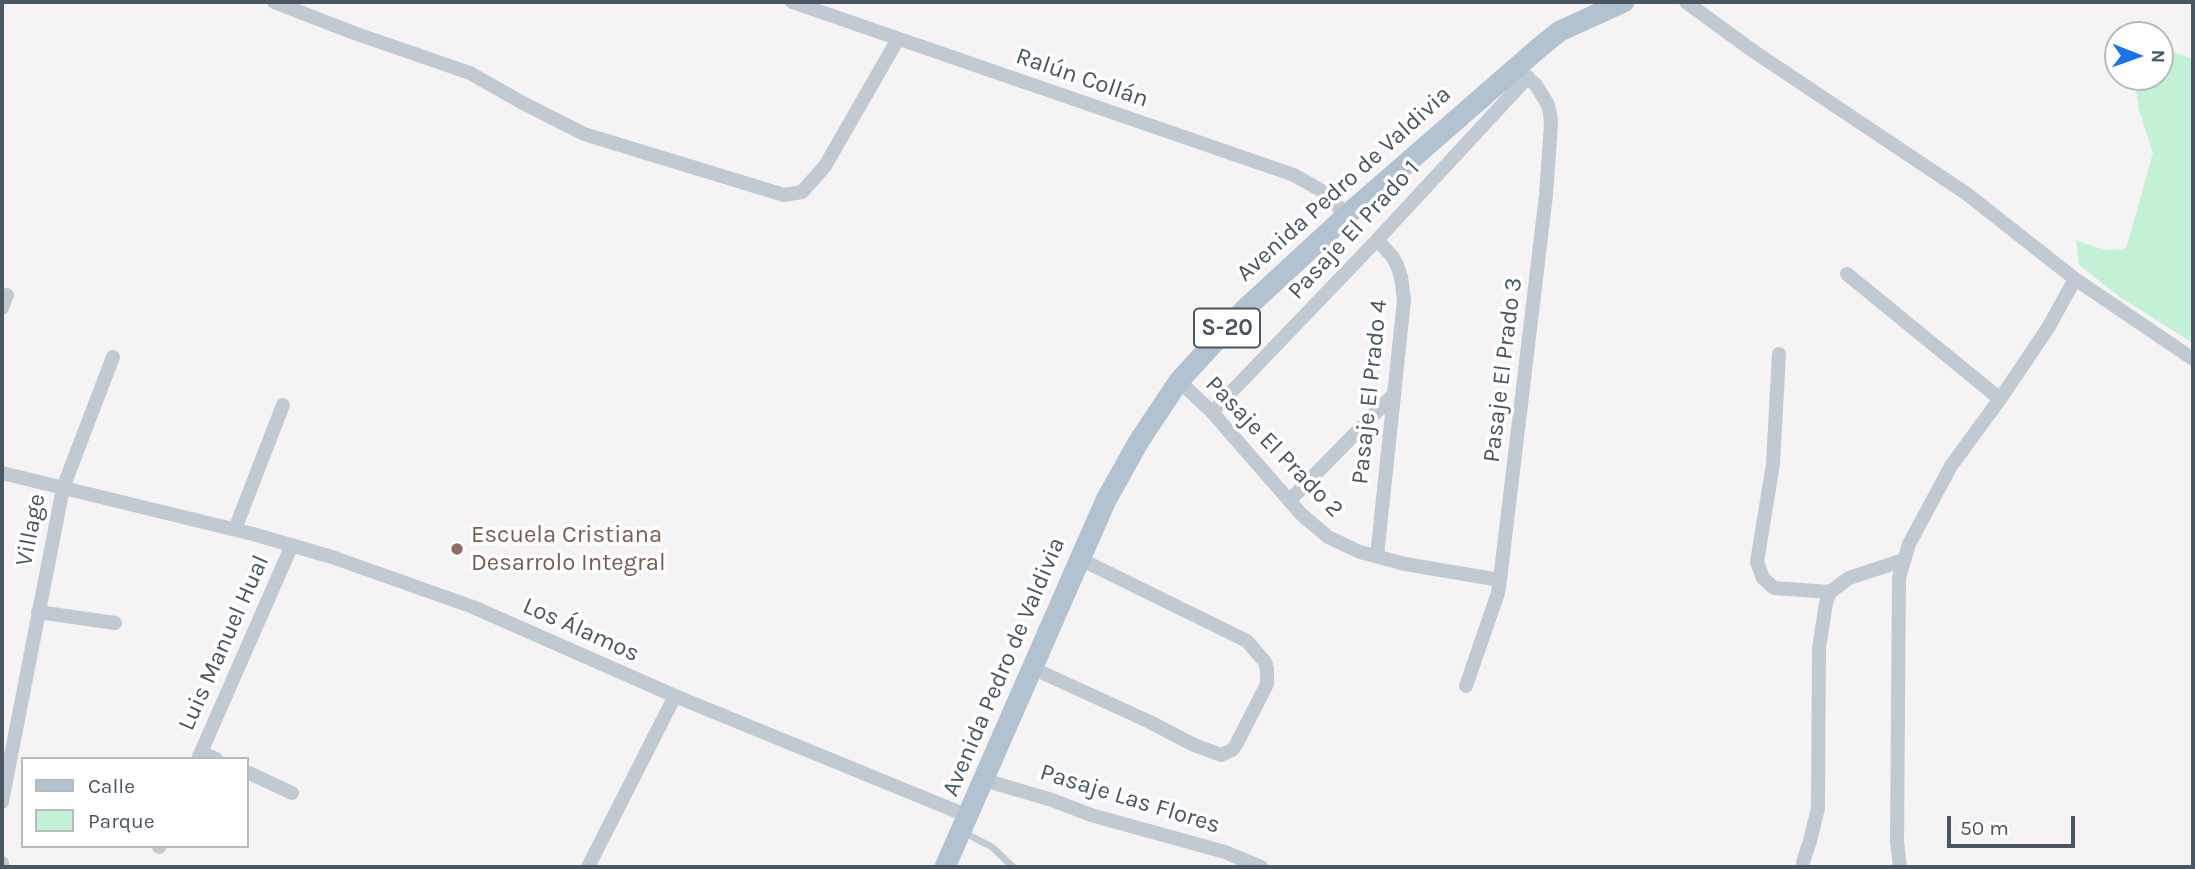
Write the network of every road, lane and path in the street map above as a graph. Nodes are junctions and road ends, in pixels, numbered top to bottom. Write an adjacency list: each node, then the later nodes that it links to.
1 (275, 2): 5 (street)
2 (792, 2): 5 (street, Ralún Collán)
3 (1624, 2): 6 (main road, Avenida Pedro de Valdivia / S-20)
4 (1686, 2): 10 (street)
5 (898, 39): 7 (street, Ralún Collán)
6 (1522, 73): 7 (main road, Avenida Pedro de Valdivia / S-20); 8 (street, Pasaje El Prado 1); 27 (street, Pasaje El Prado 3)
7 (1347, 215): 14 (main road, Avenida Pedro de Valdivia / S-20)
8 (1377, 240): 15 (street, Pasaje El Prado 4); 18 (street, Pasaje El Prado 1)
9 (1847, 274): 16 (street)
10 (2076, 279): 13 (street); 16 (street)
11 (1779, 354): 28 (street)
12 (113, 357): 20 (street, Village)
13 (2193, 359)
14 (1179, 382): 18 (street, Pasaje El Prado 2); 25 (main road, Avenida Pedro de Valdivia / S-20)
15 (1393, 394): 21 (street); 24 (street, Pasaje El Prado 4)
16 (2000, 399): 26 (street)
17 (283, 405): 22 (street)
18 (1212, 412): 21 (street, Pasaje El Prado 2)
19 (2, 473): 20 (street, Los Álamos)
20 (63, 488): 22 (street, Los Álamos); 29 (street, Village)
21 (1290, 500): 24 (street, Pasaje El Prado 2)
22 (236, 529): 23 (street, Los Álamos)
23 (292, 545): 33 (street, Los Álamos); 34 (street, Luis Manuel Hual)
24 (1377, 556): 27 (street, Pasaje El Prado 2)
25 (1080, 559): 31 (main road, Avenida Pedro de Valdivia / S-20); 31 (street)
26 (1904, 561): 28 (street); 45 (street)
27 (1500, 580): 32 (street, Pasaje El Prado 3)
28 (1830, 592): 40 (street)
29 (38, 612): 30 (street); 38 (street, Village)
30 (115, 623)
31 (1032, 668): 36 (main road, Avenida Pedro de Valdivia / S-20)
32 (1466, 686)
33 (675, 696): 39 (street, Los Álamos); 41 (street)
34 (200, 755)
35 (248, 772): 37 (street)
36 (984, 780): 39 (main road, Avenida Pedro de Valdivia); 44 (street, Pasaje Las Flores)
37 (292, 793)
38 (2, 802)
39 (965, 824): 42 (main road, Avenida Pedro de Valdivia); 43 (lane)
40 (1803, 862)
41 (589, 867)
42 (945, 867)
43 (1013, 867)
44 (1261, 867)
45 (1900, 867)

